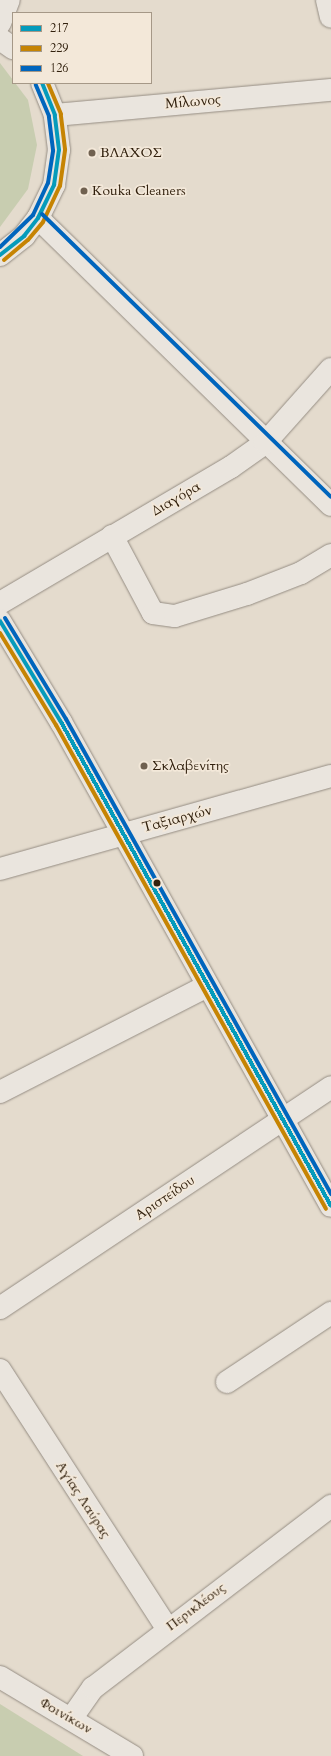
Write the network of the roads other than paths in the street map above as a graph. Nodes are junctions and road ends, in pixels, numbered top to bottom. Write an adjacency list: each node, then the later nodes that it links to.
1 (9, 0): 4 (street)
2 (327, 0): 3 (street)
3 (331, 17)
4 (0, 23)
5 (0, 38): 6 (street)
6 (12, 47)
7 (42, 84): 9 (street)
8 (331, 90): 9 (street, Μίλωνος)
9 (56, 115): 10 (street)
10 (38, 218): 11 (street); 13 (street)
11 (0, 255)
12 (331, 369): 13 (street, Διαγόρα)
13 (265, 443): 14 (street); 15 (street, Διαγόρα)
14 (331, 505)
15 (112, 536): 16 (street); 17 (street, Διαγόρα)
16 (331, 555)
17 (0, 603)
18 (0, 621): 20 (street)
19 (331, 776): 20 (street, Ταξιαρχών)
20 (124, 834): 21 (street, Ταξιαρχών); 22 (street)
21 (0, 869)
22 (207, 986): 24 (street); 25 (street)
23 (331, 1087): 25 (street, Αριστείδου)
24 (0, 1092)
25 (282, 1119): 26 (street); 27 (street, Αριστείδου)
26 (331, 1206)
27 (0, 1308)
28 (331, 1313): 30 (street)
29 (0, 1370): 32 (street, Αγίας Λαύρας)
30 (227, 1382)
31 (331, 1506): 32 (street, Περικλέους)
32 (168, 1628): 34 (street, Περικλέους)
33 (0, 1677): 34 (street, Φοινίκων)
34 (71, 1719): 35 (street, Φοινίκων)
35 (132, 1756)

